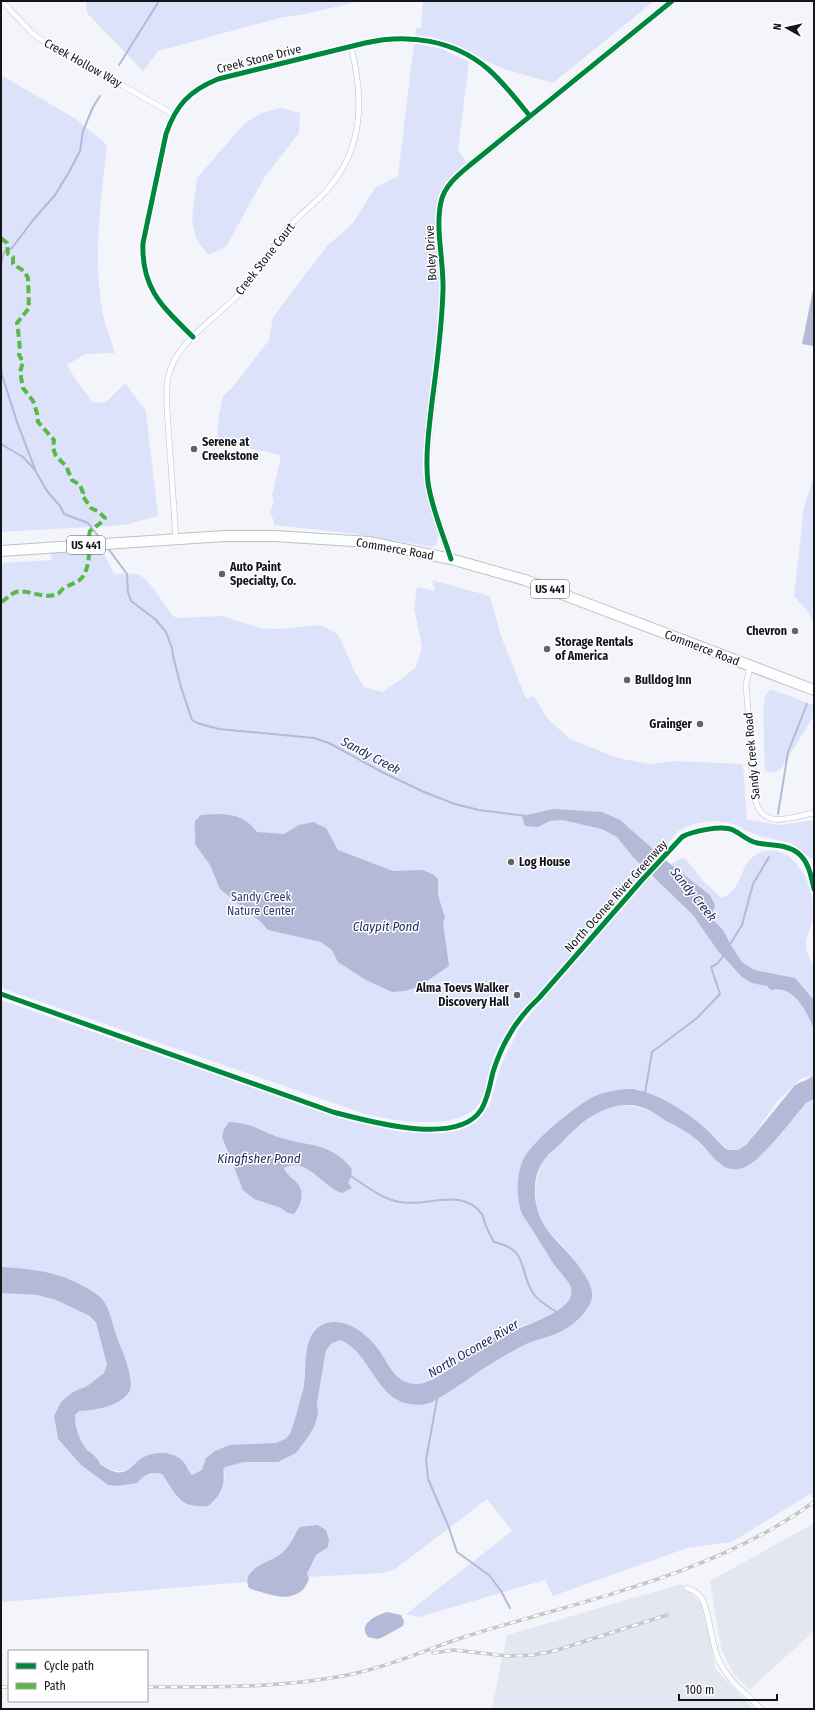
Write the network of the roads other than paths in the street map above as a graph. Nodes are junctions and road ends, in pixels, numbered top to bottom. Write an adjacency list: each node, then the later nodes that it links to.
1 (2, 1): 4 (street, Creek Hollow Way)
2 (672, 1): 5 (street, Boley Drive)
3 (351, 47): 4 (street, Creek Stone Drive); 5 (street, Creek Stone Drive); 6 (street, Creek Stone Court)
4 (174, 114): 6 (street, Creek Stone Drive)
5 (529, 115): 9 (street, Boley Drive)
6 (193, 337): 7 (street, Creek Stone Court)
7 (176, 539): 8 (highway, Commerce Road / US 441); 9 (highway, Commerce Road / US 441)
8 (1, 551)
9 (451, 559): 10 (highway, Commerce Road / US 441)
10 (750, 666): 11 (highway, Commerce Road / US 441); 12 (street, Sandy Creek Road)
11 (814, 690)
12 (814, 813)
13 (687, 1588): 14 (street)
14 (761, 1709)

